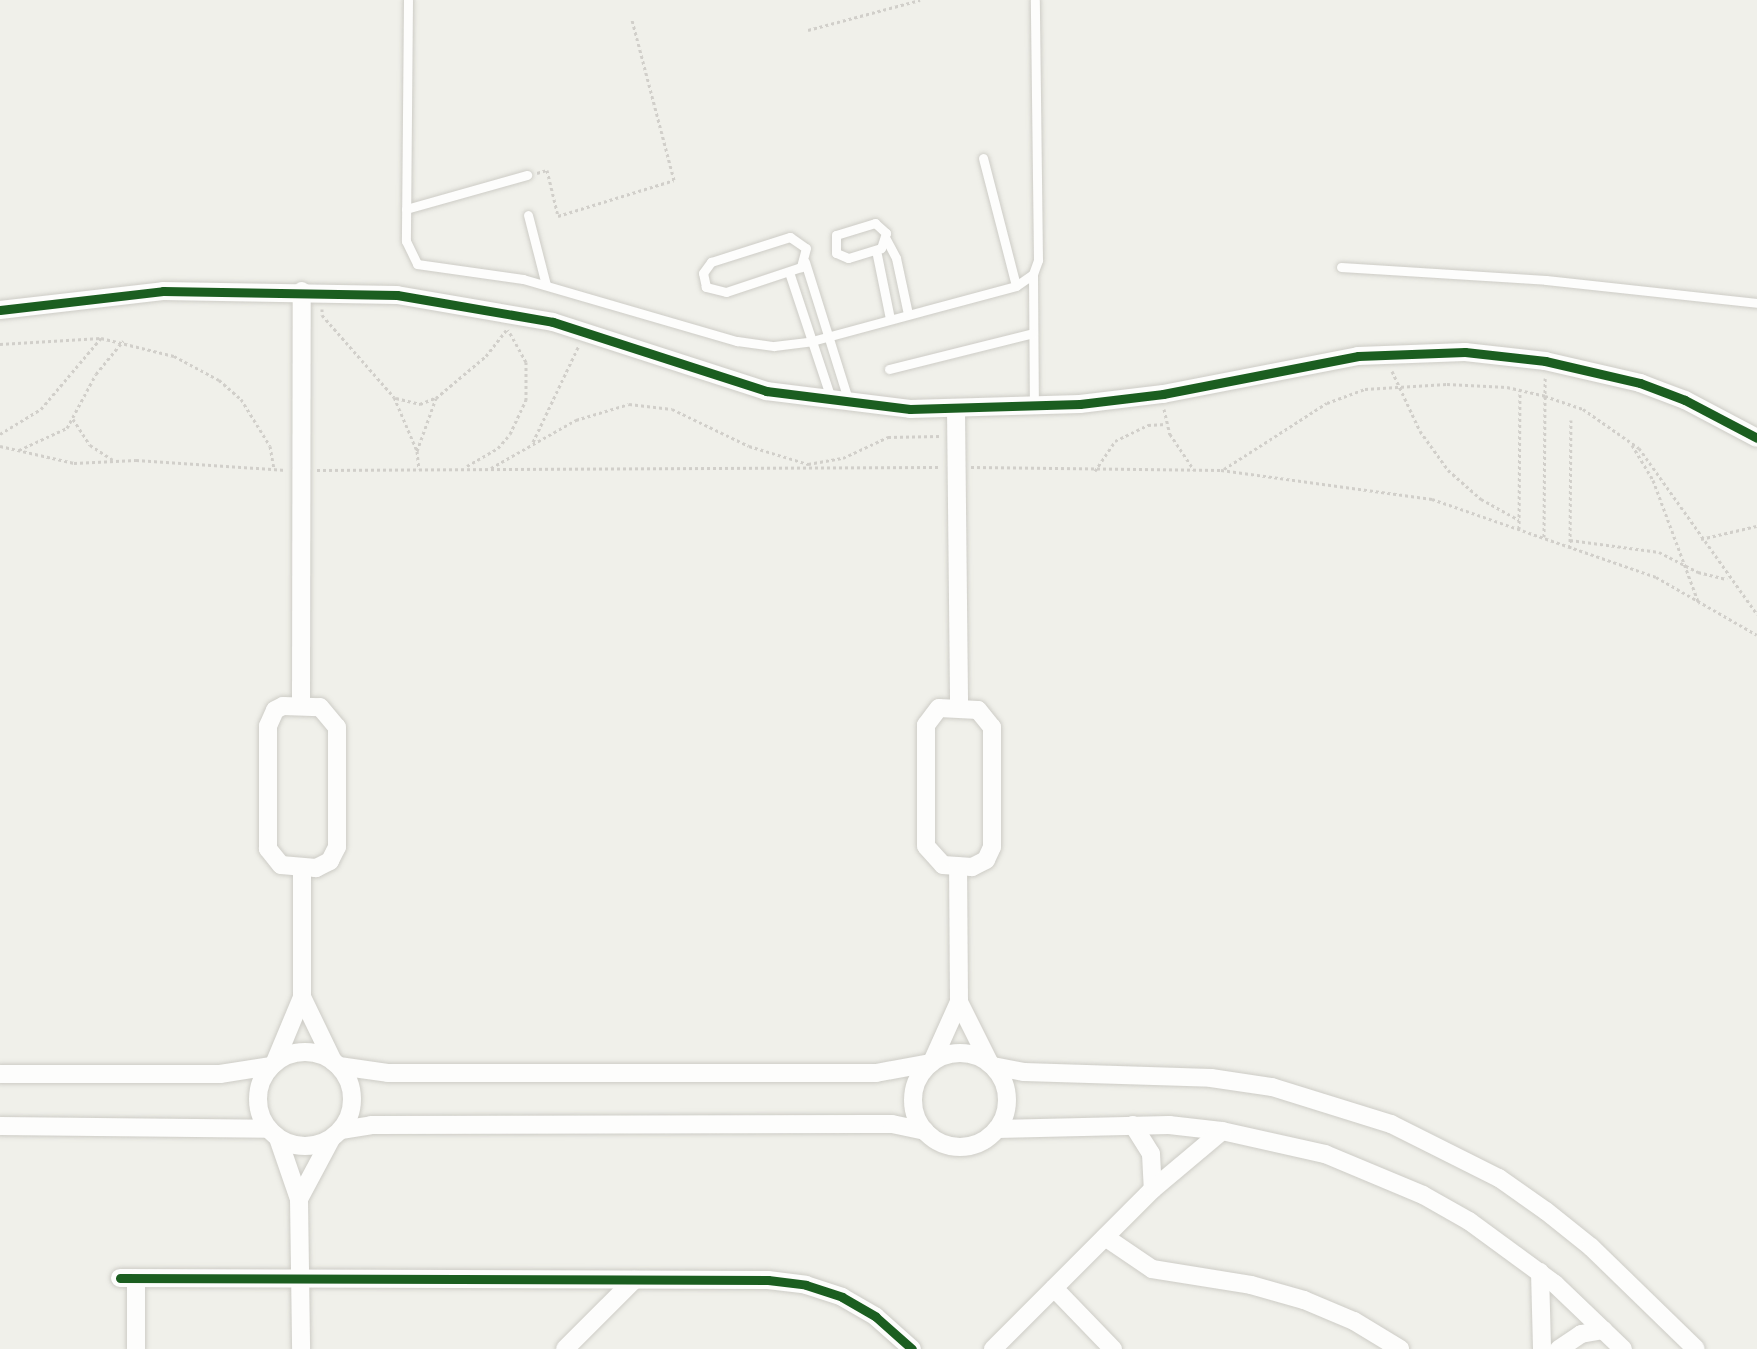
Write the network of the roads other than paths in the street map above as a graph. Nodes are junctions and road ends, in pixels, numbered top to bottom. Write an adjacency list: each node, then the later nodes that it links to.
1 (408, 0): 5 (lane)
2 (1035, 0): 12 (lane)
3 (983, 158): 14 (lane)
4 (527, 175): 5 (lane)
5 (406, 209): 13 (lane)
6 (528, 215): 13 (lane)
7 (886, 239): 8 (lane); 8 (lane); 18 (lane)
8 (876, 250): 19 (lane)
9 (805, 262): 11 (lane); 11 (lane); 21 (lane)
10 (1341, 267): 16 (lane)
11 (789, 272): 22 (lane)
12 (1033, 274): 14 (lane); 20 (lane)
13 (546, 285): 22 (lane)
14 (1016, 286): 18 (lane)
15 (302, 291): 17 (street); 24 (street); 28 (street)
16 (1757, 303)
17 (0, 310)
18 (908, 314): 19 (lane)
19 (890, 319): 21 (lane)
20 (1033, 333): 23 (lane); 25 (lane)
21 (829, 336): 22 (lane); 24 (lane)
22 (812, 341): 24 (lane)
23 (889, 369)
24 (841, 404): 26 (street)
25 (1034, 407): 26 (street); 27 (street)
26 (956, 410): 29 (street)
27 (1757, 438)
28 (301, 705): 31 (street); 31 (street)
29 (959, 708): 30 (street); 30 (street)
30 (958, 866): 33 (street)
31 (302, 867): 32 (street)
32 (302, 997): 35 (street); 36 (street)
33 (959, 1002): 34 (street); 37 (street)
34 (931, 1063): 36 (street); 37 (street); 42 (street)
35 (273, 1064): 36 (street); 38 (street); 44 (street)
36 (336, 1064): 45 (street)
37 (991, 1065): 41 (street); 64 (street)
38 (0, 1074)
39 (1133, 1125): 41 (street); 43 (street); 46 (street)
40 (0, 1126): 44 (street)
41 (998, 1129): 42 (street)
42 (925, 1131): 45 (street)
43 (1222, 1131): 46 (street); 49 (street)
44 (273, 1133): 45 (street); 47 (street)
45 (336, 1134): 47 (street)
46 (1153, 1189): 48 (street)
47 (298, 1199): 50 (street)
48 (1105, 1237): 52 (street); 60 (street)
49 (1540, 1272): 53 (street); 61 (street)
50 (300, 1278): 51 (street); 54 (street); 55 (street)
51 (634, 1280): 56 (street); 57 (street)
52 (1054, 1288): 58 (street); 59 (street)
53 (1604, 1330): 62 (street); 63 (street)
54 (136, 1349)
55 (301, 1349)
56 (565, 1349)
57 (912, 1349)
58 (993, 1349)
59 (1113, 1349)
60 (1400, 1349)
61 (1542, 1349)
62 (1559, 1349)
63 (1623, 1349)
64 (1696, 1349)

